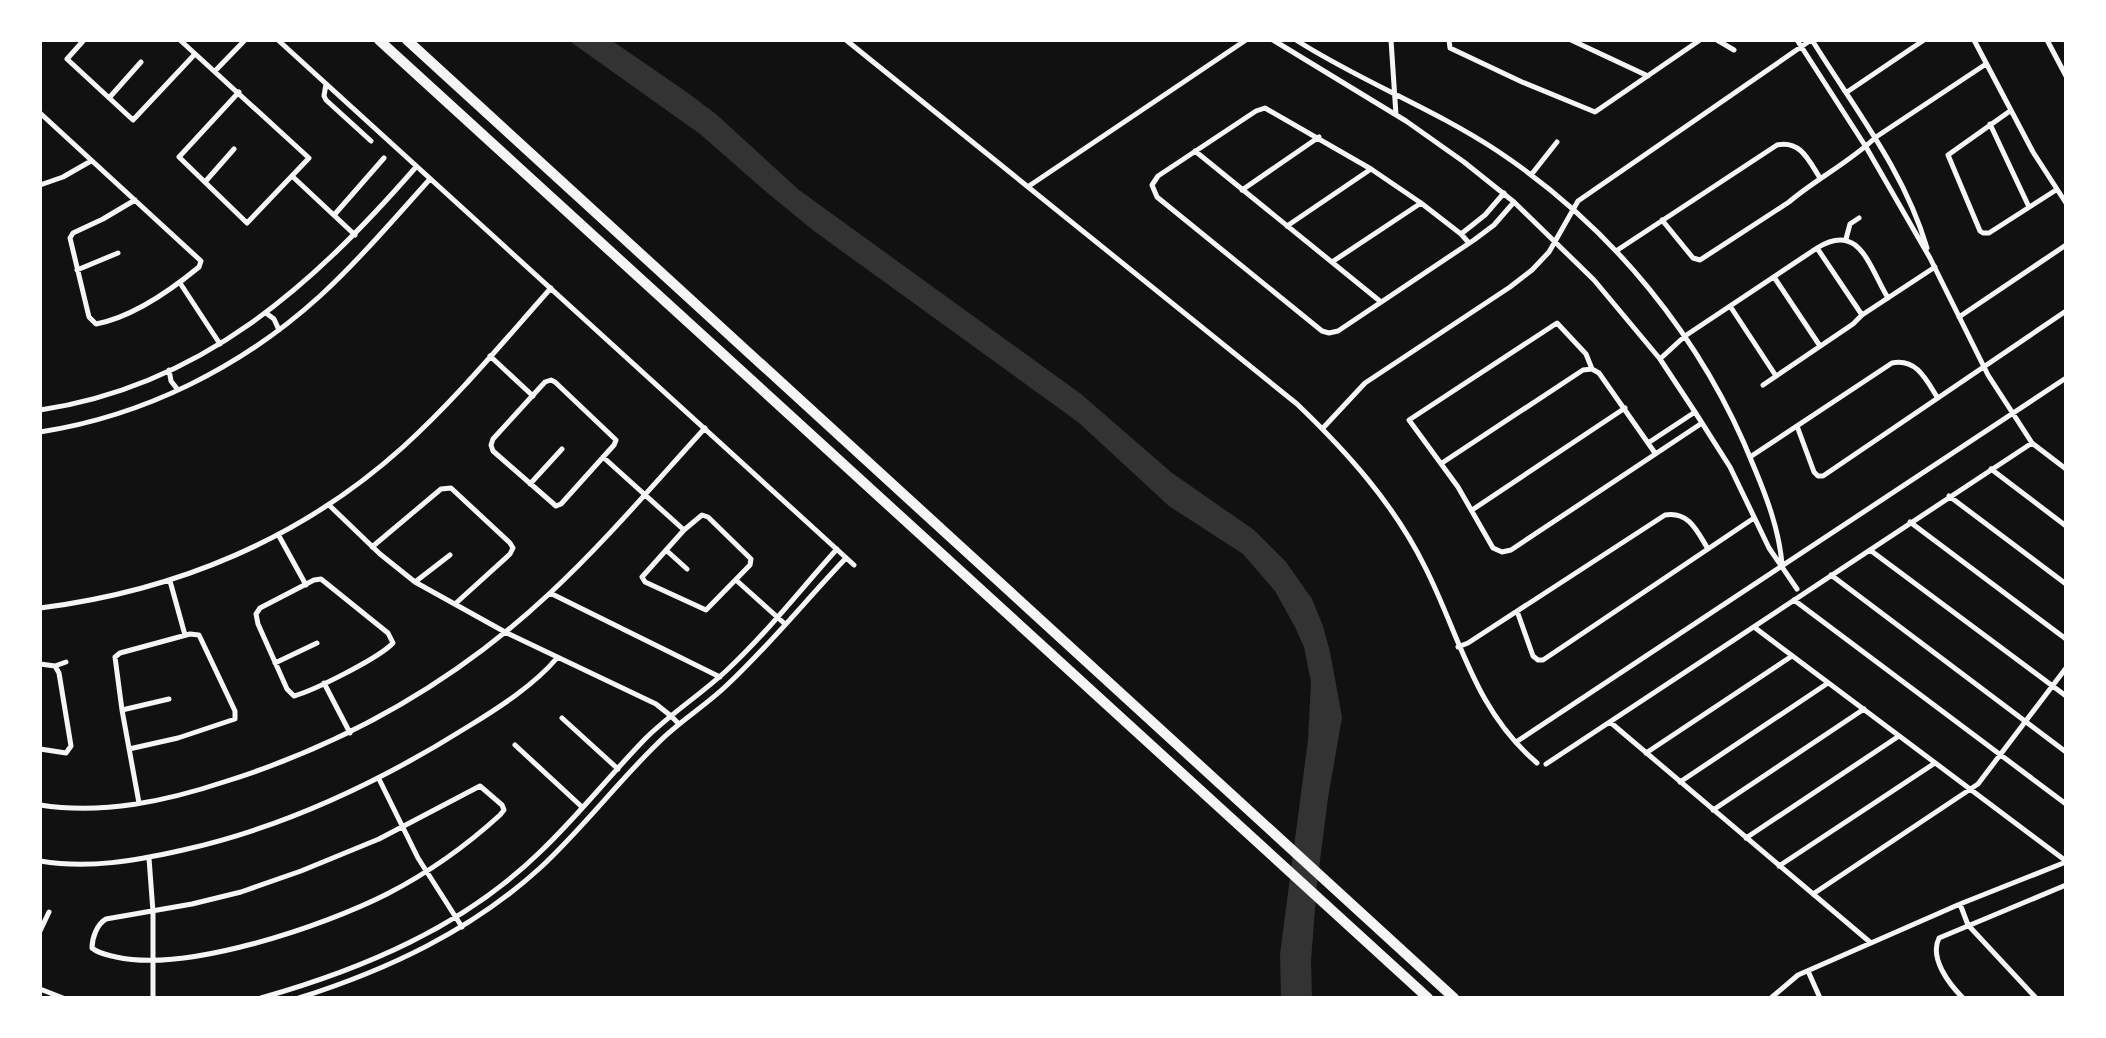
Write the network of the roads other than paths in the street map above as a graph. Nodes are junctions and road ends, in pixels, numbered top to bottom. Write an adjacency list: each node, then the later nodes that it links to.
1 (84, 40): 33 (street)
2 (180, 40): 23 (street)
3 (245, 40): 26 (street)
4 (278, 40): 29 (street)
5 (379, 40): 231 (highway)
6 (407, 40): 232 (highway)
7 (846, 40): 55 (street)
8 (1246, 40): 55 (street)
9 (1273, 40): 36 (street)
10 (1296, 40): 32 (street)
11 (1391, 40): 32 (street)
12 (1449, 40): 27 (street)
13 (1571, 40): 27 (street)
14 (1700, 40): 27 (street)
15 (1717, 40): 22 (street)
16 (1797, 40): 21 (street)
17 (1812, 40): 21 (street); 31 (street)
18 (1924, 40): 31 (street)
19 (1974, 40): 25 (street)
20 (2047, 40): 28 (street)
21 (1801, 47): 42 (street); 64 (street)
22 (1734, 50)
23 (195, 54): 26 (street); 33 (street)
24 (141, 62): 33 (street)
25 (1986, 64): 34 (street); 39 (street)
26 (215, 71): 30 (street)
27 (1648, 76)
28 (2066, 76)
29 (326, 84): 40 (street); 47 (street)
30 (239, 92): 50 (street); 53 (street)
31 (1846, 92): 39 (street)
32 (1396, 95): 36 (street); 49 (street)
33 (109, 98)
34 (2010, 110): 37 (street); 57 (street)
35 (40, 113): 46 (street)
36 (1396, 115): 58 (street)
37 (1990, 124): 63 (street); 63 (street)
38 (1319, 137): 44 (street); 48 (street); 56 (street)
39 (1876, 137): 42 (street); 78 (street)
40 (371, 141)
41 (1557, 142): 49 (street)
42 (1866, 147): 51 (street); 78 (street)
43 (234, 149): 53 (street)
44 (1195, 151): 56 (street); 86 (street)
45 (384, 159): 65 (street)
46 (91, 161): 54 (street); 59 (street)
47 (416, 167): 52 (street); 70 (street)
48 (1371, 169): 61 (street); 68 (street)
49 (1531, 174): 64 (street)
50 (292, 176): 53 (street); 65 (street)
51 (1820, 178): 67 (street); 67 (street)
52 (430, 179): 84 (street); 92 (street)
53 (205, 181)
54 (40, 185)
55 (1029, 186): 114 (street)
56 (1242, 190): 68 (street)
57 (2056, 190): 62 (street); 63 (street)
58 (1504, 193): 60 (street); 69 (street)
59 (135, 200): 81 (street); 83 (street)
60 (1514, 202): 72 (street); 73 (street)
61 (1421, 203): 69 (street); 79 (street)
62 (2066, 203)
63 (2029, 207)
64 (1572, 209): 72 (street); 76 (street)
65 (335, 214): 70 (street)
66 (1859, 218): 71 (street)
67 (1662, 220): 76 (street)
68 (1287, 226): 79 (street)
69 (1461, 234): 73 (street)
70 (355, 235): 89 (street)
71 (1846, 239): 75 (street); 85 (street)
72 (1556, 240): 97 (street); 114 (street)
73 (1469, 243): 86 (street)
74 (2066, 245): 91 (street)
75 (1817, 248): 82 (street); 90 (street)
76 (1616, 251): 93 (street)
77 (118, 253): 81 (street)
78 (1930, 258): 80 (street)
79 (1332, 262): 86 (street)
80 (1935, 267): 85 (street); 91 (street)
81 (77, 270): 83 (street)
82 (1774, 276): 87 (street); 95 (street)
83 (180, 283): 94 (street)
84 (551, 288): 96 (street); 113 (street)
85 (1888, 298): 90 (street)
86 (1381, 302)
87 (1730, 306): 93 (street); 101 (street)
88 (2066, 311): 98 (street)
89 (266, 313): 92 (street); 94 (street)
90 (1862, 315): 95 (street)
91 (1959, 317): 98 (street)
92 (279, 330): 104 (street)
93 (1685, 336): 97 (street); 121 (street)
94 (220, 344): 100 (street)
95 (1820, 346): 101 (street)
96 (490, 356): 105 (street); 128 (street)
97 (1660, 359): 109 (street)
98 (1983, 366): 106 (street); 110 (street)
99 (1592, 369): 107 (street); 122 (street); 122 (street)
100 (169, 370): 104 (street); 108 (street)
101 (1776, 376): 103 (street)
102 (2066, 379): 110 (street)
103 (1763, 385)
104 (178, 390): 115 (street)
105 (533, 396): 120 (street); 125 (street)
106 (1937, 397): 112 (street); 112 (street)
107 (1625, 408): 116 (street); 129 (street)
108 (40, 410)
109 (1695, 412): 111 (street); 116 (street)
110 (2013, 414): 117 (street); 143 (street)
111 (1702, 423): 119 (street); 130 (street)
112 (1797, 426): 121 (street)
113 (705, 428): 126 (street); 138 (street)
114 (1323, 428): 164 (street)
115 (40, 432)
116 (1648, 443): 119 (street)
117 (2032, 443): 123 (street); 124 (street)
118 (562, 449): 125 (street)
119 (1655, 453): 129 (street)
120 (603, 457): 125 (street); 126 (street)
121 (1750, 457): 143 (street)
122 (1442, 463): 129 (street)
123 (2066, 468)
124 (1990, 469): 127 (street); 132 (street)
125 (530, 484)
126 (644, 494): 133 (street); 152 (street)
127 (1949, 496): 131 (street); 149 (street)
128 (329, 505): 134 (street); 135 (street)
129 (1472, 510)
130 (1754, 518): 136 (street); 143 (street)
131 (1910, 522): 139 (street); 162 (street)
132 (2066, 526)
133 (684, 530): 137 (street); 146 (street)
134 (278, 536): 147 (street); 150 (street)
135 (372, 547): 148 (street); 154 (street)
136 (1708, 549): 156 (street); 156 (street)
137 (666, 550): 144 (street); 146 (street)
138 (837, 550): 141 (street); 157 (street)
139 (1870, 550): 145 (street); 175 (street)
140 (450, 555): 148 (street)
141 (846, 558): 142 (street); 158 (street)
142 (854, 565)
143 (1782, 567): 151 (street); 187 (street)
144 (687, 569)
145 (1831, 575): 153 (street); 183 (street)
146 (736, 580): 157 (street)
147 (170, 581): 155 (street); 161 (street)
148 (415, 582): 154 (street)
149 (2066, 584)
150 (306, 585): 168 (street); 173 (street)
151 (1797, 589)
152 (550, 593): 160 (street); 172 (street)
153 (1794, 600): 159 (street); 193 (street)
154 (454, 604): 160 (street)
155 (40, 608)
156 (1517, 611): 164 (street)
157 (776, 617): 158 (street); 172 (street)
158 (785, 624): 184 (street)
159 (1754, 627): 165 (street); 182 (street)
160 (505, 632): 166 (street); 185 (street)
161 (185, 635): 179 (street); 190 (street)
162 (2066, 639)
163 (317, 643): 168 (street)
164 (1458, 646): 187 (street)
165 (1792, 656): 174 (street); 192 (street)
166 (557, 658): 180 (street); 198 (street)
167 (66, 662): 170 (street)
168 (275, 663): 173 (street)
169 (40, 664): 170 (street)
170 (55, 666): 189 (street)
171 (2066, 668): 175 (street)
172 (720, 677): 180 (street)
173 (324, 683): 185 (street)
174 (1828, 683): 178 (street); 199 (street)
175 (2052, 686): 176 (street); 183 (street)
176 (2066, 696)
177 (169, 699): 179 (street)
178 (1864, 709): 186 (street); 205 (street)
179 (122, 710): 190 (street)
180 (671, 716): 184 (street); 197 (street)
181 (562, 718): 197 (street)
182 (1609, 722): 192 (street); 196 (street)
183 (2025, 722): 191 (street); 193 (street)
184 (679, 724): 220 (street)
185 (350, 733): 201 (street)
186 (1899, 736): 194 (street); 207 (street)
187 (1516, 742): 195 (street)
188 (515, 745): 204 (street)
189 (40, 749)
190 (129, 749): 201 (street)
191 (2066, 752)
192 (1646, 753): 199 (street)
193 (2000, 755): 200 (street); 202 (street)
194 (1935, 762): 200 (street); 211 (street)
195 (1537, 763)
196 (1546, 764)
197 (618, 769): 204 (street)
198 (379, 779): 206 (street); 208 (street)
199 (1680, 782): 205 (street)
200 (1972, 789): 210 (street); 214 (street)
201 (139, 803): 203 (street)
202 (2066, 804)
203 (40, 805)
204 (582, 807): 218 (street)
205 (1713, 810): 207 (street)
206 (403, 827): 212 (street); 212 (street); 217 (street)
207 (1746, 838): 211 (street)
208 (149, 858): 209 (street); 217 (street)
209 (40, 861)
210 (2066, 861): 215 (street)
211 (1779, 866): 214 (street)
212 (426, 871): 218 (street); 223 (street)
213 (2066, 885): 219 (street)
214 (1813, 894): 222 (street)
215 (1960, 904): 219 (street); 222 (street)
216 (48, 912): 221 (street)
217 (153, 912): 223 (street); 223 (street)
218 (455, 918): 220 (street); 229 (street)
219 (1968, 925): 226 (street); 236 (street)
220 (461, 927): 230 (street)
221 (40, 931)
222 (1871, 943): 224 (street)
223 (153, 960): 228 (street)
224 (1808, 971): 233 (street); 234 (street)
225 (40, 989): 227 (street)
226 (1955, 995): 235 (street)
227 (63, 998)
228 (153, 998)
229 (261, 998)
230 (299, 998)
231 (1428, 998)
232 (1454, 998)
233 (1771, 998)
234 (1820, 998)
235 (1963, 998)
236 (2036, 998)

